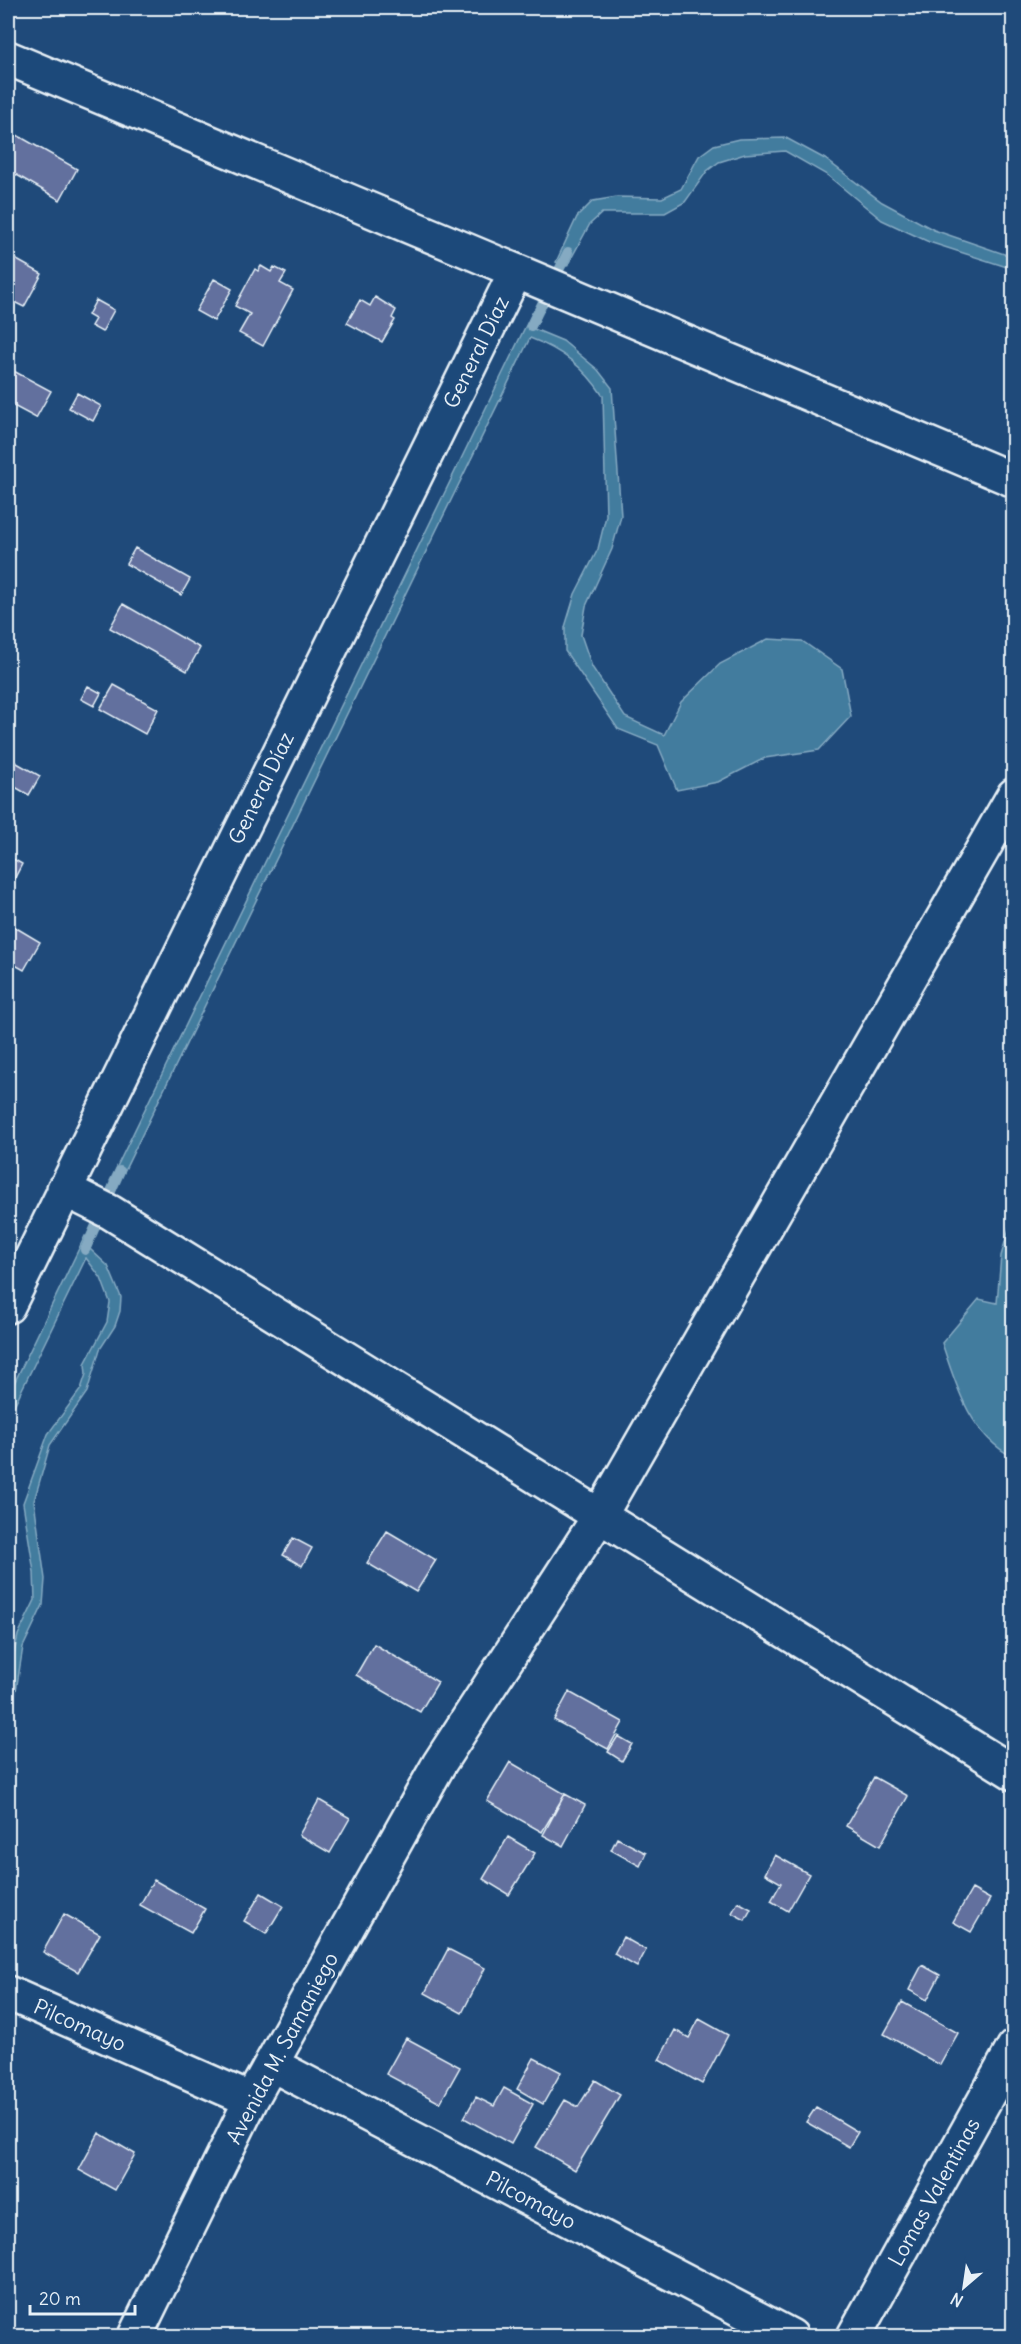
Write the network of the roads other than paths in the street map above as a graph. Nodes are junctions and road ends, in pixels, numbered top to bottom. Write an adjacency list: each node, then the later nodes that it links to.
1 (8, 58): 2 (street)
2 (538, 281): 3 (street); 5 (street, General Díaz)
3 (1014, 480)
4 (1014, 795): 7 (street, Avenida M. Samaniego)
5 (64, 1188): 6 (street, General Díaz); 7 (street)
6 (8, 1306)
7 (599, 1516): 8 (street); 11 (street, Avenida M. Samaniego)
8 (1014, 1773)
9 (8, 1993): 12 (street, Pilcomayo)
10 (1014, 2047): 15 (street, Lomas Valentinas)
11 (271, 2064): 12 (street, Avenida M. Samaniego); 14 (street, Pilcomayo)
12 (251, 2100): 13 (street, Avenida M. Samaniego)
13 (135, 2337)
14 (790, 2337)
15 (854, 2337)

